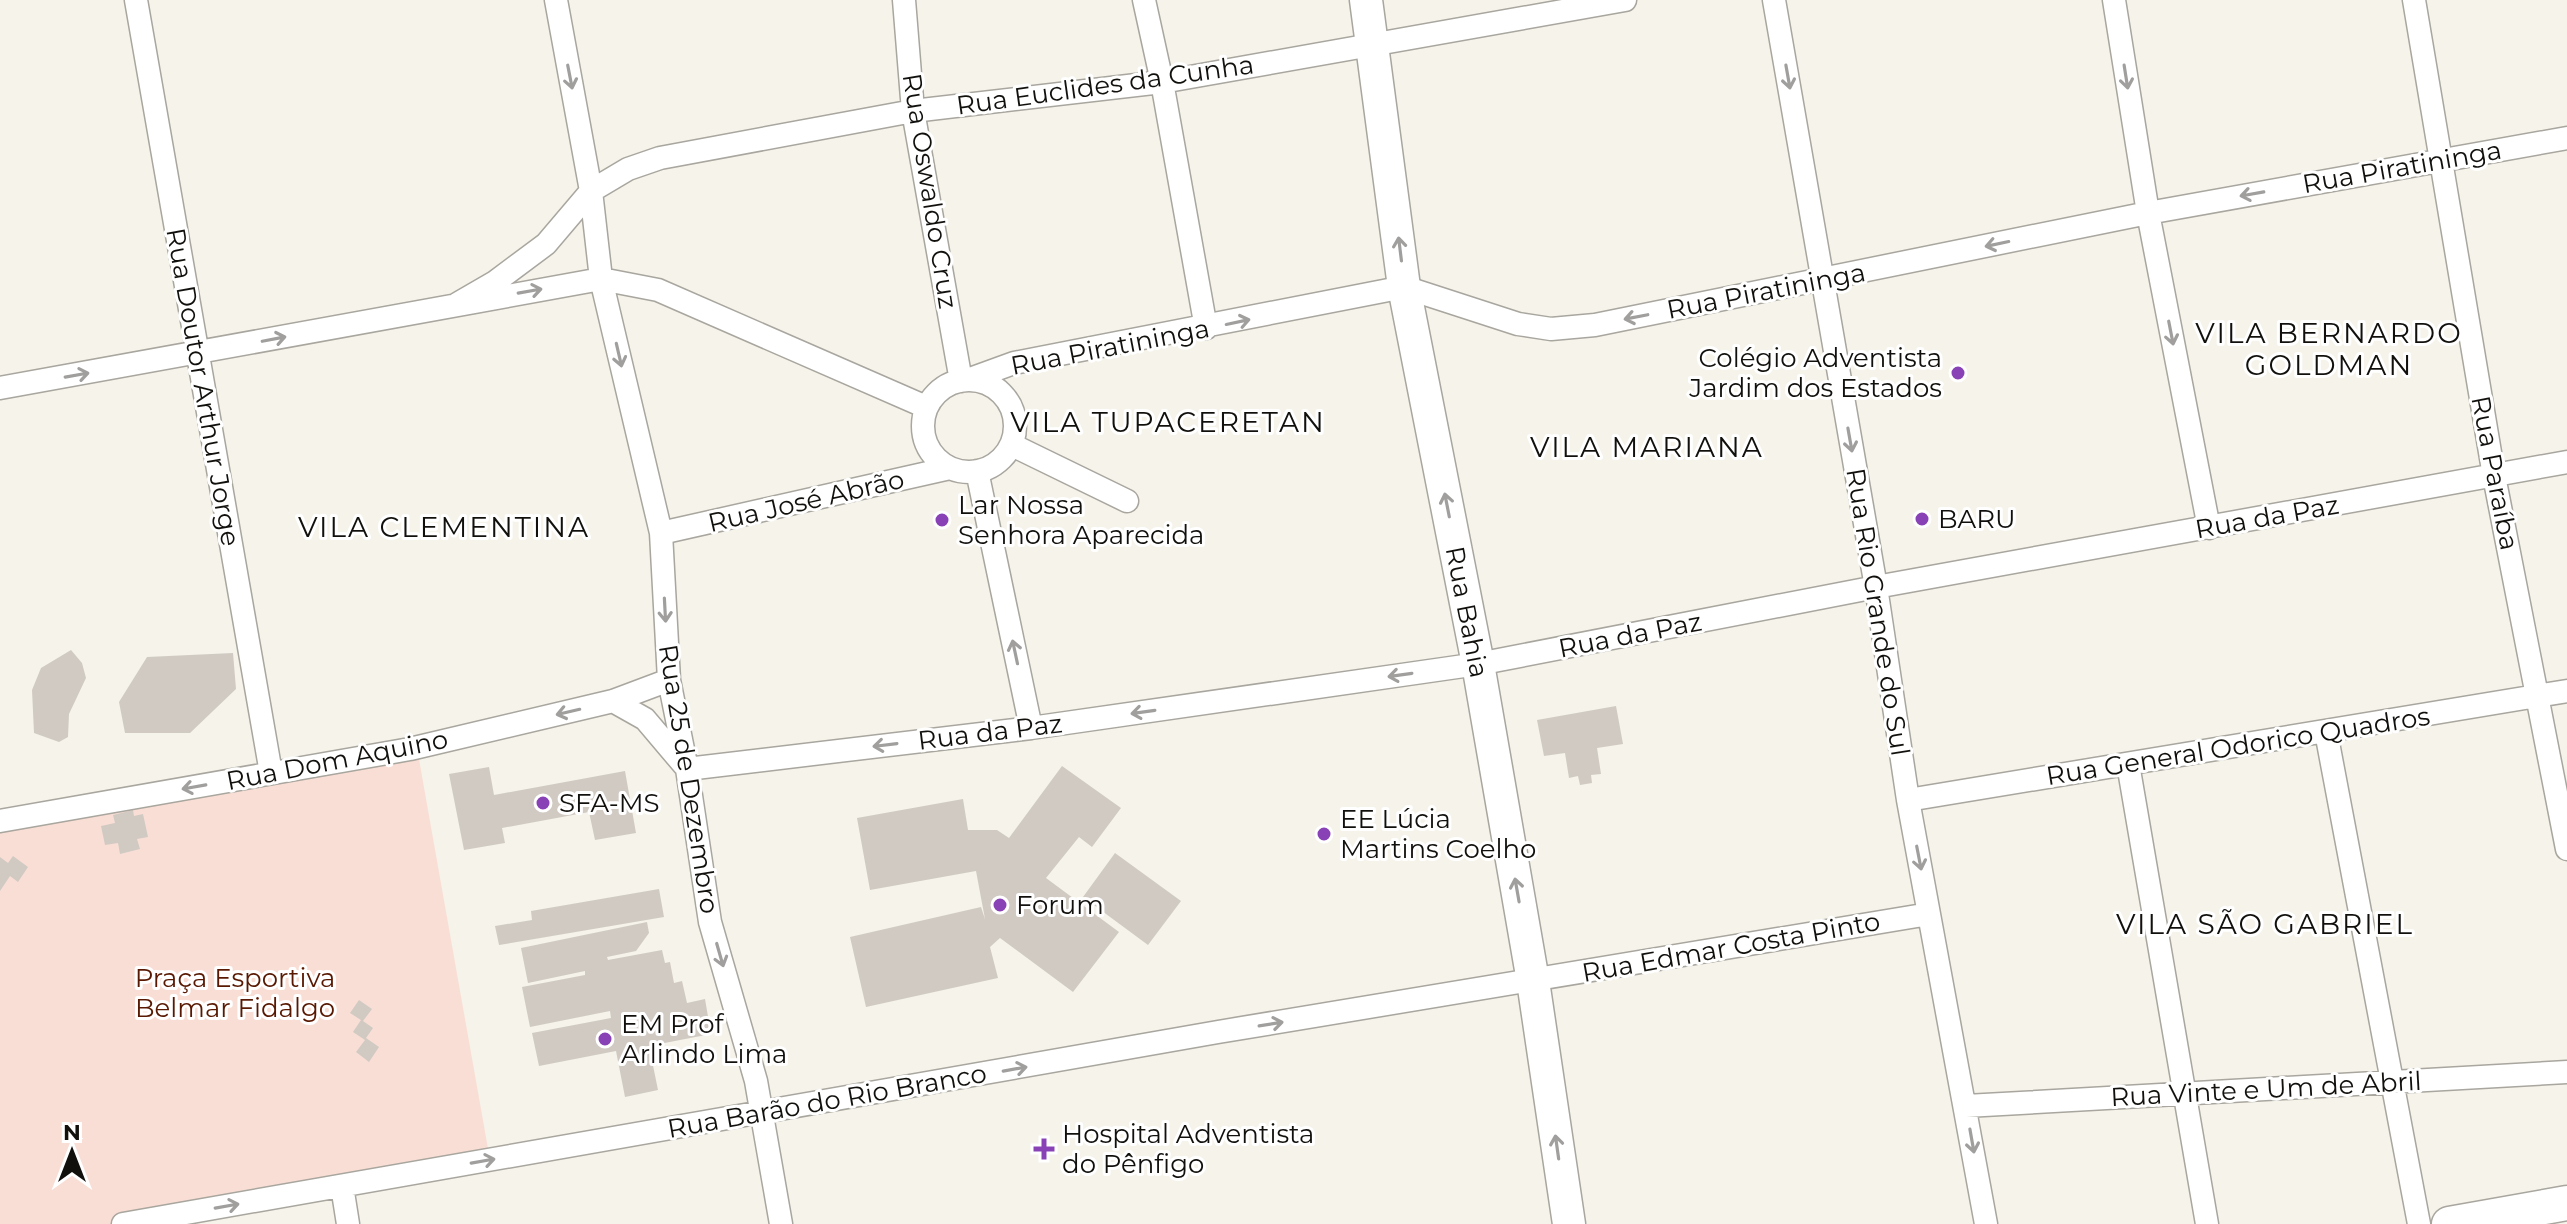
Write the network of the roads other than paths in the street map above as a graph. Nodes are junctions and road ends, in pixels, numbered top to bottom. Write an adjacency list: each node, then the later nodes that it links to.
1 (136, 0): 22 (street, Rua Doutor Arthur Jorge)
2 (556, 0): 15 (street, Rua 25 de Dezembro, one-way to 15)
3 (904, 0): 12 (street, Rua Oswaldo Cruz)
4 (1144, 0): 11 (street)
5 (1366, 0): 10 (street, Rua Bahia)
6 (1625, 0): 10 (street, Rua Euclides da Cunha)
7 (1774, 0): 18 (street, Rua Rio Grande do Sul, one-way to 18)
8 (2114, 0): 16 (street, one-way to 16)
9 (2414, 0): 14 (street, Rua Paraíba)
10 (1375, 44): 11 (street, Rua Euclides da Cunha); 19 (street, Rua Bahia, one-way to 10)
11 (1162, 82): 12 (street, Rua Euclides da Cunha); 21 (street)
12 (913, 111): 15 (street, Rua Euclides da Cunha); 23 (street, Rua Oswaldo Cruz)
13 (2567, 138): 14 (street, Rua Piratininga)
14 (2439, 160): 16 (street, Rua Piratininga, one-way to 16); 30 (street, Rua Paraíba)
15 (591, 191): 17 (street, Rua 25 de Dezembro); 20 (street, Rua Euclides da Cunha)
16 (2148, 213): 18 (street, Rua Piratininga, one-way to 18); 32 (street, one-way to 32)
17 (601, 279): 20 (street, one-way to 17); 25 (street); 33 (street, Rua 25 de Dezembro, one-way to 33)
18 (1823, 281): 19 (street, Rua Piratininga, one-way to 19); 34 (street, Rua Rio Grande do Sul, one-way to 34)
19 (1404, 287): 21 (street, Rua Piratininga, one-way to 19); 35 (street, Rua Bahia, one-way to 19)
20 (457, 304): 22 (street, one-way to 20)
21 (1206, 328): 23 (street, Rua Piratininga)
22 (197, 354): 24 (street, one-way to 22); 44 (street, Rua Doutor Arthur Jorge)
23 (966, 380): 25 (street); 26 (street)
24 (0, 388)
25 (926, 407): 28 (street)
26 (1012, 445): 29 (street); 31 (street)
27 (2567, 462): 30 (street, Rua da Paz)
28 (950, 468): 29 (street); 33 (street, Rua José Abrão)
29 (977, 471): 40 (street, one-way to 29)
30 (2494, 476): 32 (street, Rua da Paz); 38 (street, Rua Paraíba)
31 (1127, 501)
32 (2209, 528): 34 (street, Rua da Paz)
33 (661, 533): 36 (street, Rua 25 de Dezembro, one-way to 36)
34 (1876, 587): 35 (street, Rua da Paz); 45 (street, Rua Rio Grande do Sul)
35 (1478, 664): 40 (street, Rua da Paz, one-way to 40); 49 (street, Rua Bahia, one-way to 35)
36 (669, 680): 39 (street, Rua Dom Aquino); 43 (street, Rua 25 de Dezembro)
37 (2567, 691): 38 (street, Rua General Odorico Quadros)
38 (2539, 695): 41 (street, Rua General Odorico Quadros); 47 (street, Rua Paraíba)
39 (613, 701): 43 (street); 44 (street, Rua Dom Aquino, one-way to 44)
40 (1031, 728): 43 (street, Rua da Paz, one-way to 43)
41 (2326, 732): 42 (street, Rua General Odorico Quadros); 51 (street)
42 (2128, 764): 45 (street, Rua General Odorico Quadros); 52 (street)
43 (687, 769): 54 (street, Rua 25 de Dezembro, one-way to 54)
44 (271, 773): 46 (street, Rua Dom Aquino, one-way to 46)
45 (1908, 800): 48 (street, Rua Rio Grande do Sul, one-way to 48)
46 (0, 821)
47 (2567, 849)
48 (1929, 914): 49 (street, Rua Edmar Costa Pinto); 53 (street, Rua Rio Grande do Sul)
49 (1533, 981): 54 (street, Rua Barão do Rio Branco, one-way to 49); 60 (street, Rua Bahia, one-way to 49)
50 (2567, 1072): 51 (street, Rua Vinte e Um de Abril)
51 (2391, 1082): 52 (street, Rua Vinte e Um de Abril); 63 (street)
52 (2186, 1092): 53 (street, Rua Vinte e Um de Abril); 62 (street)
53 (1966, 1106): 61 (street, Rua Rio Grande do Sul, one-way to 61)
54 (761, 1113): 55 (street, Rua Barão do Rio Branco, one-way to 54); 59 (street, Rua 25 de Dezembro)
55 (342, 1186): 57 (street, Rua Barão do Rio Branco, one-way to 55); 58 (street)
56 (2567, 1203): 64 (main road)
57 (123, 1224)
58 (348, 1224)
59 (781, 1224)
60 (1569, 1224)
61 (1986, 1224)
62 (2207, 1224)
63 (2419, 1224)
64 (2449, 1224)

